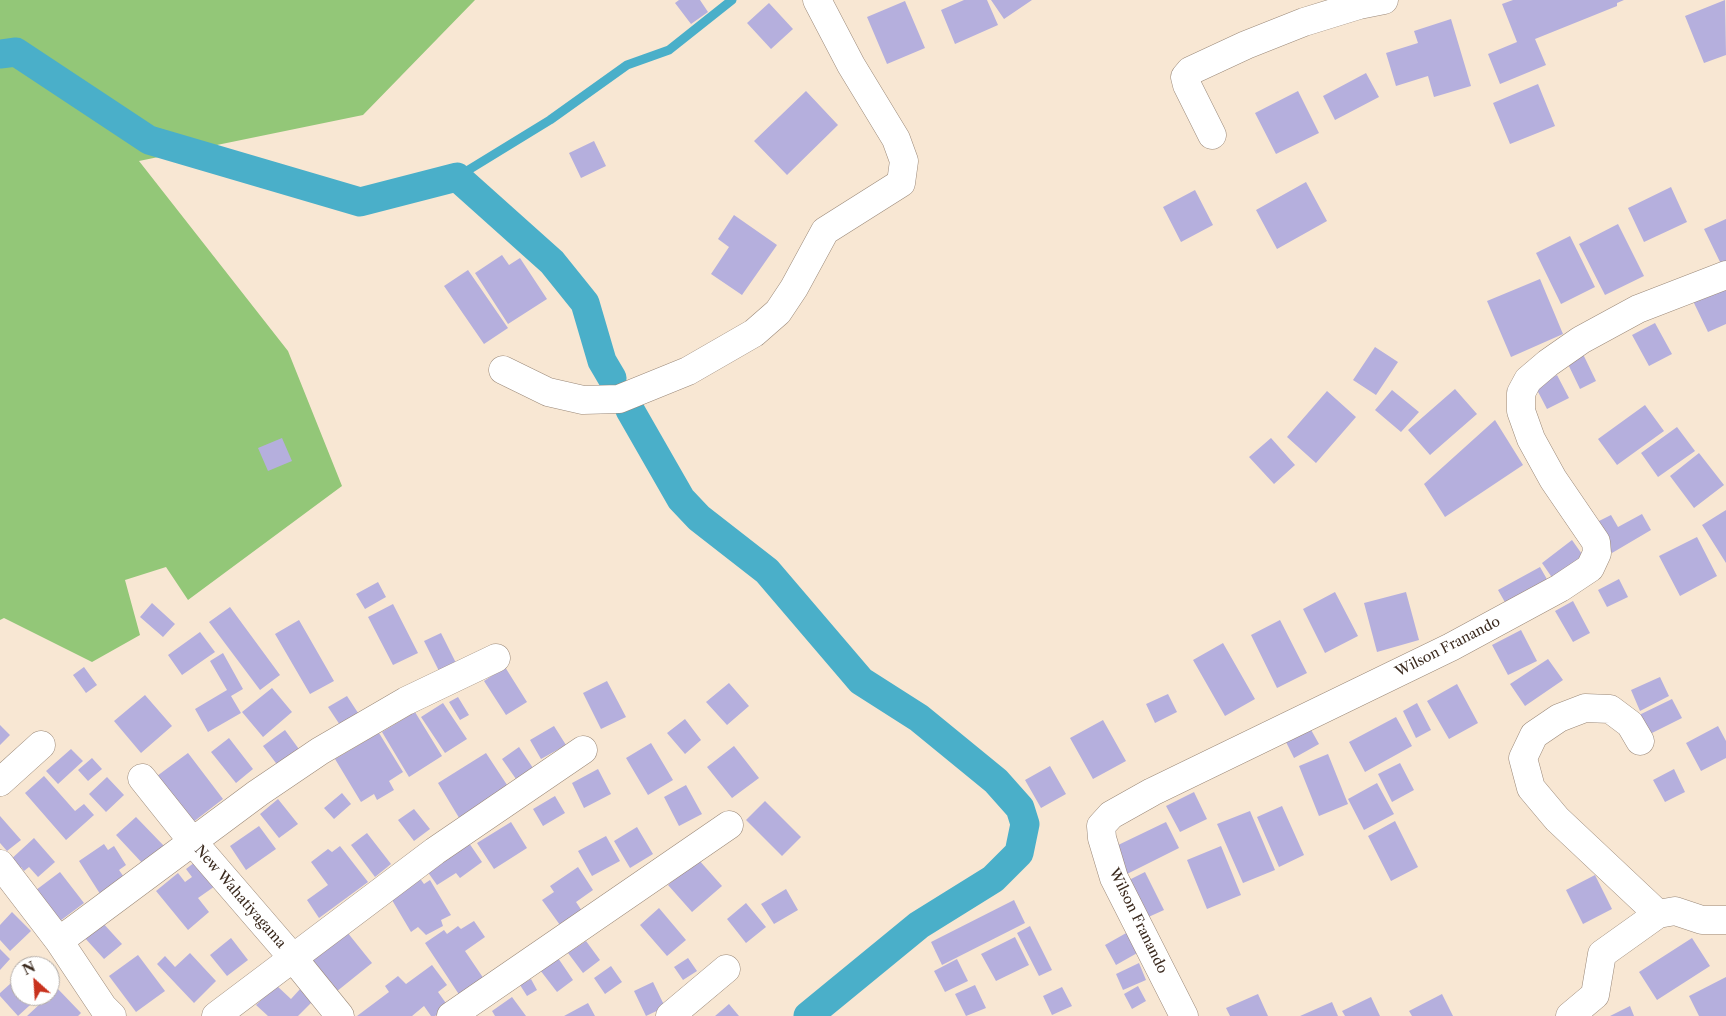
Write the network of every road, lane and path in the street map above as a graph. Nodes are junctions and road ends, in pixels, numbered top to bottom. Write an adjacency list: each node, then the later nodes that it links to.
1 (817, 0): 5 (street)
2 (1384, 0): 3 (street)
3 (1212, 135)
4 (1726, 275): 25 (street, Wilson Franando)
5 (503, 370)
6 (496, 658): 13 (street)
7 (1640, 741): 15 (street)
8 (41, 746): 11 (street)
9 (582, 750): 18 (street)
10 (142, 778): 13 (street, New Wahatiyagama)
11 (0, 782)
12 (729, 824): 23 (street)
13 (193, 842): 17 (street); 18 (street, New Wahatiyagama)
14 (0, 864): 17 (street)
15 (1658, 914): 16 (street); 26 (street)
16 (1726, 920)
17 (59, 941): 20 (street)
18 (293, 958): 21 (street); 22 (street, New Wahatiyagama)
19 (726, 969): 24 (street)
20 (112, 1016)
21 (216, 1016)
22 (340, 1016)
23 (452, 1016)
24 (670, 1016)
25 (1184, 1016)
26 (1570, 1016)

